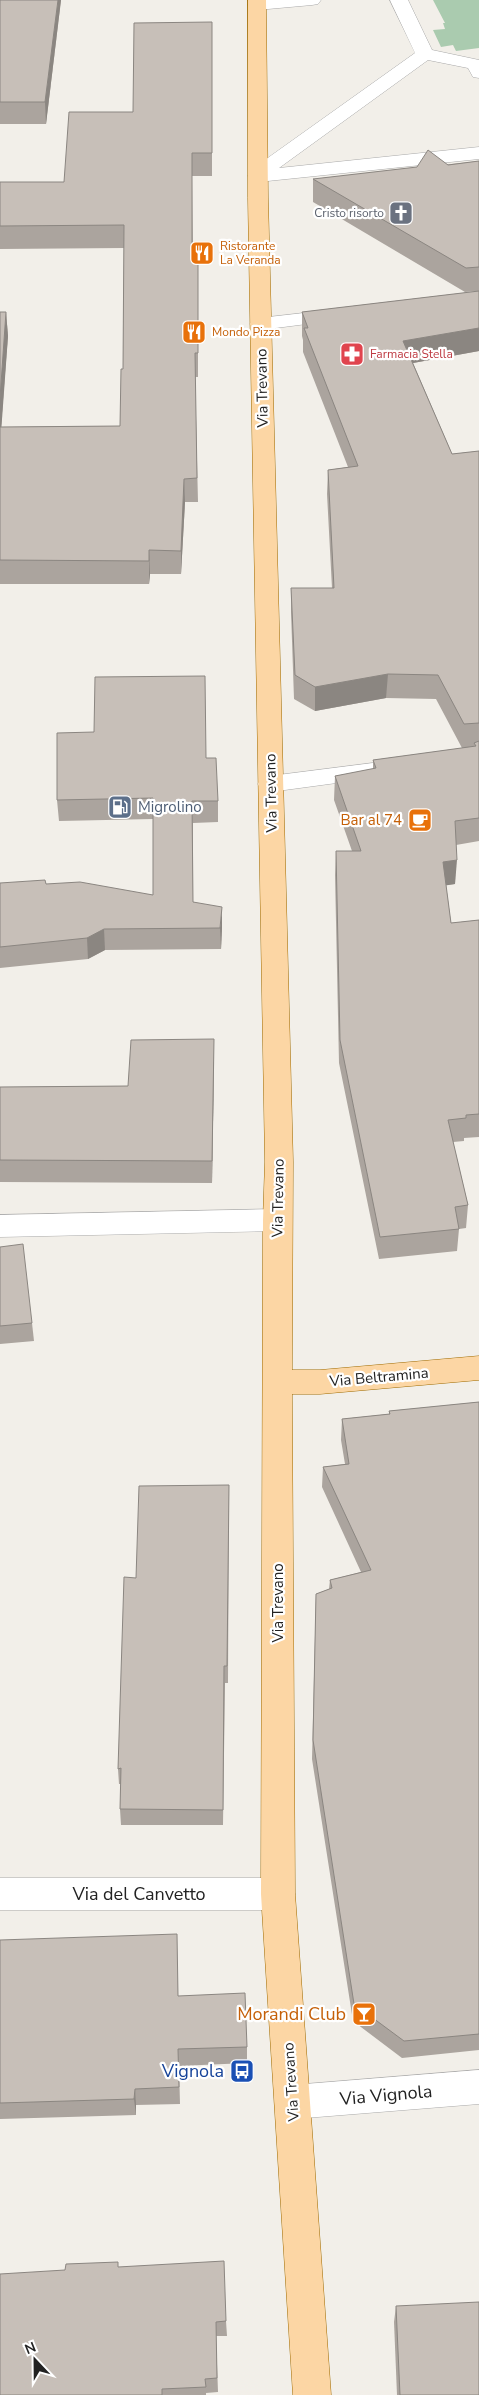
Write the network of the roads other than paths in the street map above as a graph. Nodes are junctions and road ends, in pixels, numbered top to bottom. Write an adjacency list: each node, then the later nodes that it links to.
1 (312, 0): 3 (street)
2 (399, 0): 4 (street)
3 (257, 3): 7 (main road, Via Trevano)
4 (426, 54): 5 (street); 7 (street)
5 (479, 73)
6 (479, 153): 7 (street)
7 (258, 175): 9 (main road, Via Trevano)
8 (360, 312): 9 (street)
9 (260, 324): 11 (main road, Via Trevano)
10 (393, 768): 11 (street)
11 (270, 784): 12 (main road, Via Trevano)
12 (277, 1220): 13 (street); 15 (main road, Via Trevano)
13 (0, 1226)
14 (479, 1368): 15 (main road, Via Beltramina)
15 (279, 1382): 17 (main road, Via Trevano)
16 (0, 1894): 17 (street, Via del Canvetto)
17 (278, 1894): 19 (main road, Via Trevano)
18 (479, 2087): 19 (street, Via Vignola)
19 (293, 2102): 20 (main road, Via Trevano)
20 (312, 2395)

